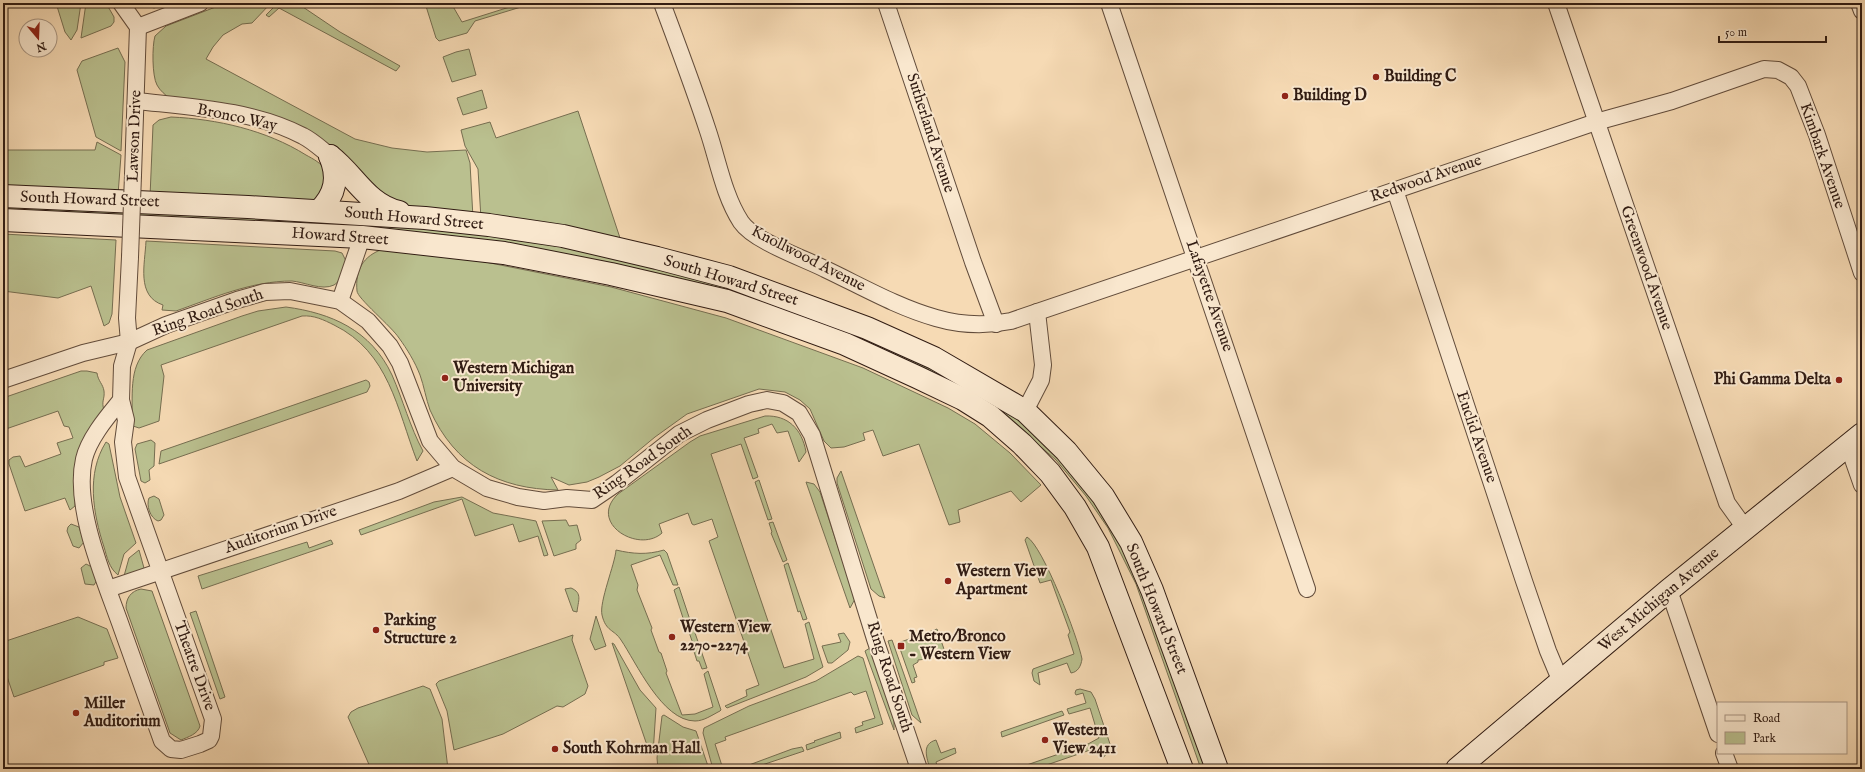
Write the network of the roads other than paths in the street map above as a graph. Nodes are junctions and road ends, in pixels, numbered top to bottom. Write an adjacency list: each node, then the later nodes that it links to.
1 (121, 3): 9 (street)
2 (200, 3): 9 (street)
3 (662, 3): 26 (street, Knollwood Avenue)
4 (886, 3): 26 (street, Sutherland Avenue)
5 (1109, 3): 20 (street, Lafayette Avenue)
6 (1556, 3): 12 (street, Greenwood Avenue)
7 (1859, 3): 8 (street)
8 (1862, 11)
9 (138, 27): 11 (street, Lawson Drive)
10 (1778, 70): 12 (street, Redwood Avenue); 21 (street, Kimbark Avenue)
11 (137, 101): 13 (street, Bronco Way); 27 (street, Lawson Drive, bridge)
12 (1596, 122): 14 (street, Redwood Avenue); 34 (street, Greenwood Avenue)
13 (330, 156): 16 (street); 17 (street)
14 (1395, 190): 20 (street, Redwood Avenue); 39 (street, Euclid Avenue)
15 (3, 196): 16 (street, South Howard Street)
16 (319, 211): 17 (street, South Howard Street)
17 (424, 218): 30 (street, South Howard Street)
18 (3, 220): 19 (street, Howard Street)
19 (362, 237): 22 (street, Howard Street); 24 (street)
20 (1196, 257): 23 (street, Redwood Avenue); 37 (street, Lafayette Avenue)
21 (1862, 273)
22 (672, 289): 43 (street, South Howard Street)
23 (1076, 298): 25 (street, Knollwood Avenue)
24 (340, 301): 27 (street, Ring Road South); 32 (street, Ring Road South)
25 (1037, 312): 26 (street, Knollwood Avenue); 30 (street)
26 (996, 324)
27 (129, 342): 28 (street, Ring Road South); 29 (street, Theatre Drive)
28 (3, 380)
29 (121, 400): 35 (street, Theatre Drive); 36 (street, Theatre Drive)
30 (1025, 411): 44 (street, South Howard Street)
31 (1855, 439): 33 (street); 34 (street, West Michigan Avenue)
32 (453, 468): 35 (street, Auditorium Drive); 42 (street, Ring Road South)
33 (1862, 485)
34 (1745, 528): 38 (street, West Michigan Avenue)
35 (161, 572): 36 (street, Auditorium Drive); 36 (street, Theatre Drive)
36 (108, 589)
37 (1307, 589)
38 (1669, 590): 39 (street, West Michigan Avenue); 40 (street)
39 (1561, 682): 45 (street, West Michigan Avenue)
40 (1717, 731)
41 (1724, 754): 46 (street)
42 (919, 769)
43 (1182, 769)
44 (1217, 769)
45 (1457, 769)
46 (1730, 769)

